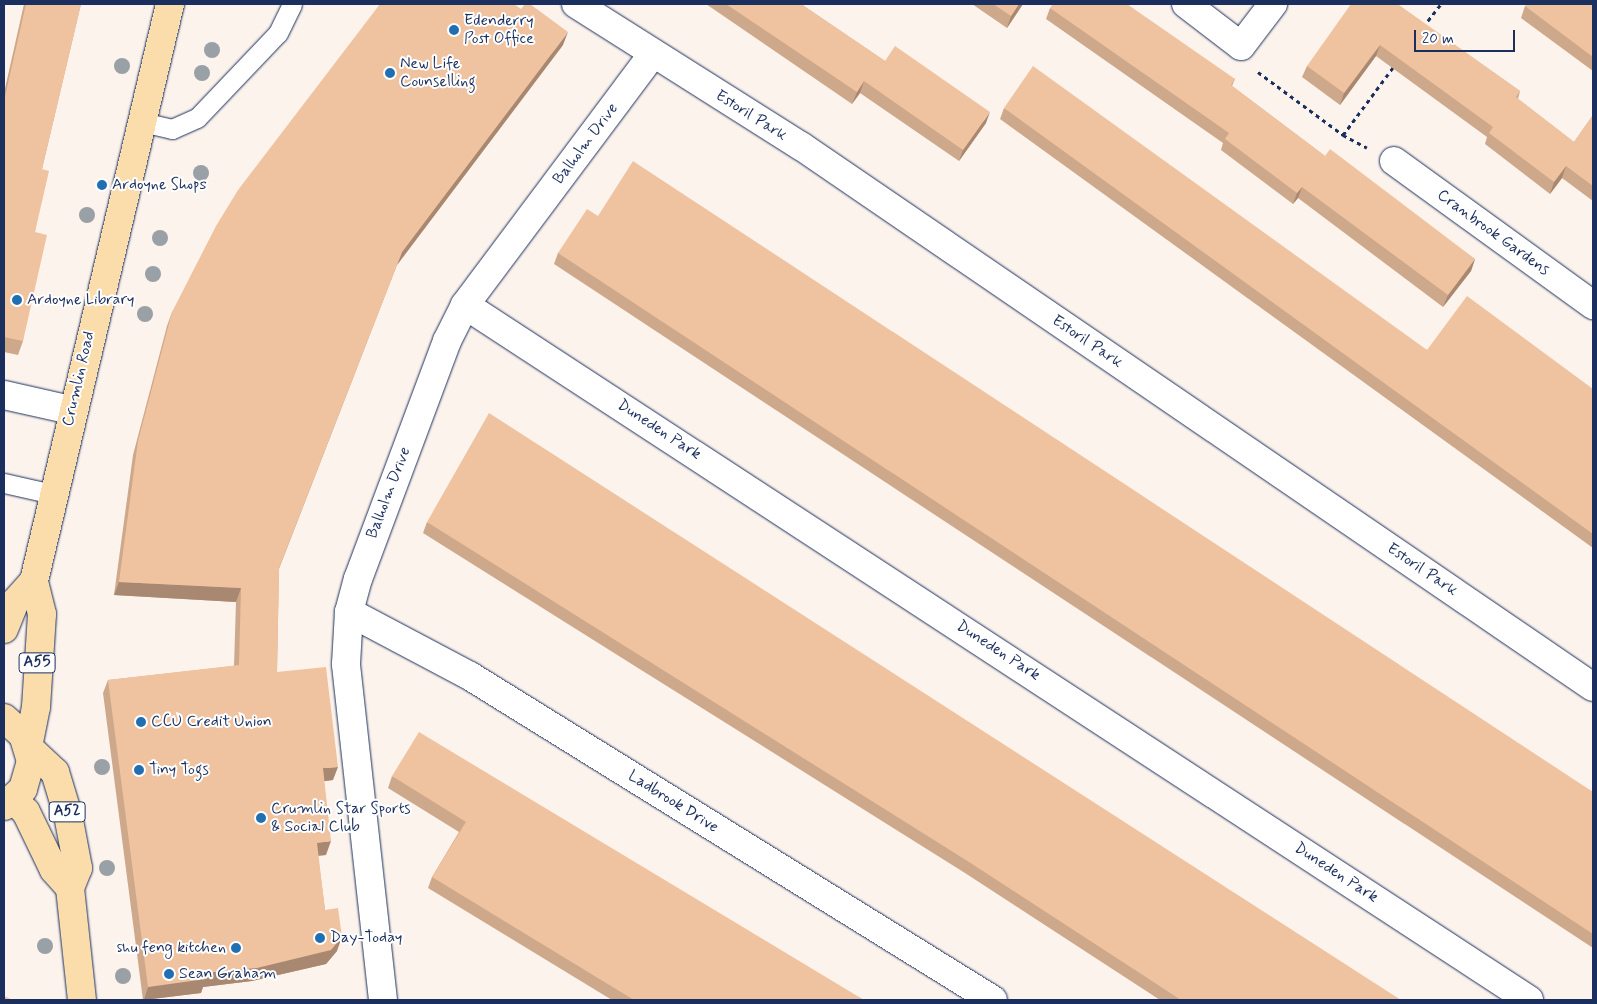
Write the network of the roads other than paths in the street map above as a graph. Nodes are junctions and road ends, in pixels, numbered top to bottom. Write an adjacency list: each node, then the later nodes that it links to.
1 (170, 4): 7 (main road, Crumlin Road / A55)
2 (292, 4): 7 (lane)
3 (576, 4): 6 (street, Estoril Park)
4 (1186, 4): 5 (street)
5 (1274, 4)
6 (652, 55): 9 (street, Balholm Drive); 18 (street, Estoril Park)
7 (142, 122): 12 (main road, Crumlin Road / A55)
8 (1394, 161): 10 (street, Cranbrook Gardens)
9 (465, 305): 16 (street, Balholm Drive); 26 (street, Duneden Park)
10 (1593, 305)
11 (4, 395): 12 (street)
12 (71, 410): 14 (main road, Crumlin Road / A55)
13 (4, 483): 14 (lane)
14 (53, 494): 15 (main road, Crumlin Road / A55)
15 (34, 581): 17 (main road, Crumlin Road / A55); 20 (main road, Crumlin Road / A55)
16 (348, 612): 24 (street, Balholm Drive); 25 (street, Ladbrook Drive)
17 (4, 629)
18 (1593, 687)
19 (4, 718): 20 (main road)
20 (28, 747): 21 (main road, A55); 22 (main road, A52)
21 (8, 802): 22 (main road, A52)
22 (70, 888): 23 (main road, A52)
23 (82, 1000)
24 (383, 1000)
25 (993, 1000)
26 (1528, 1000)

